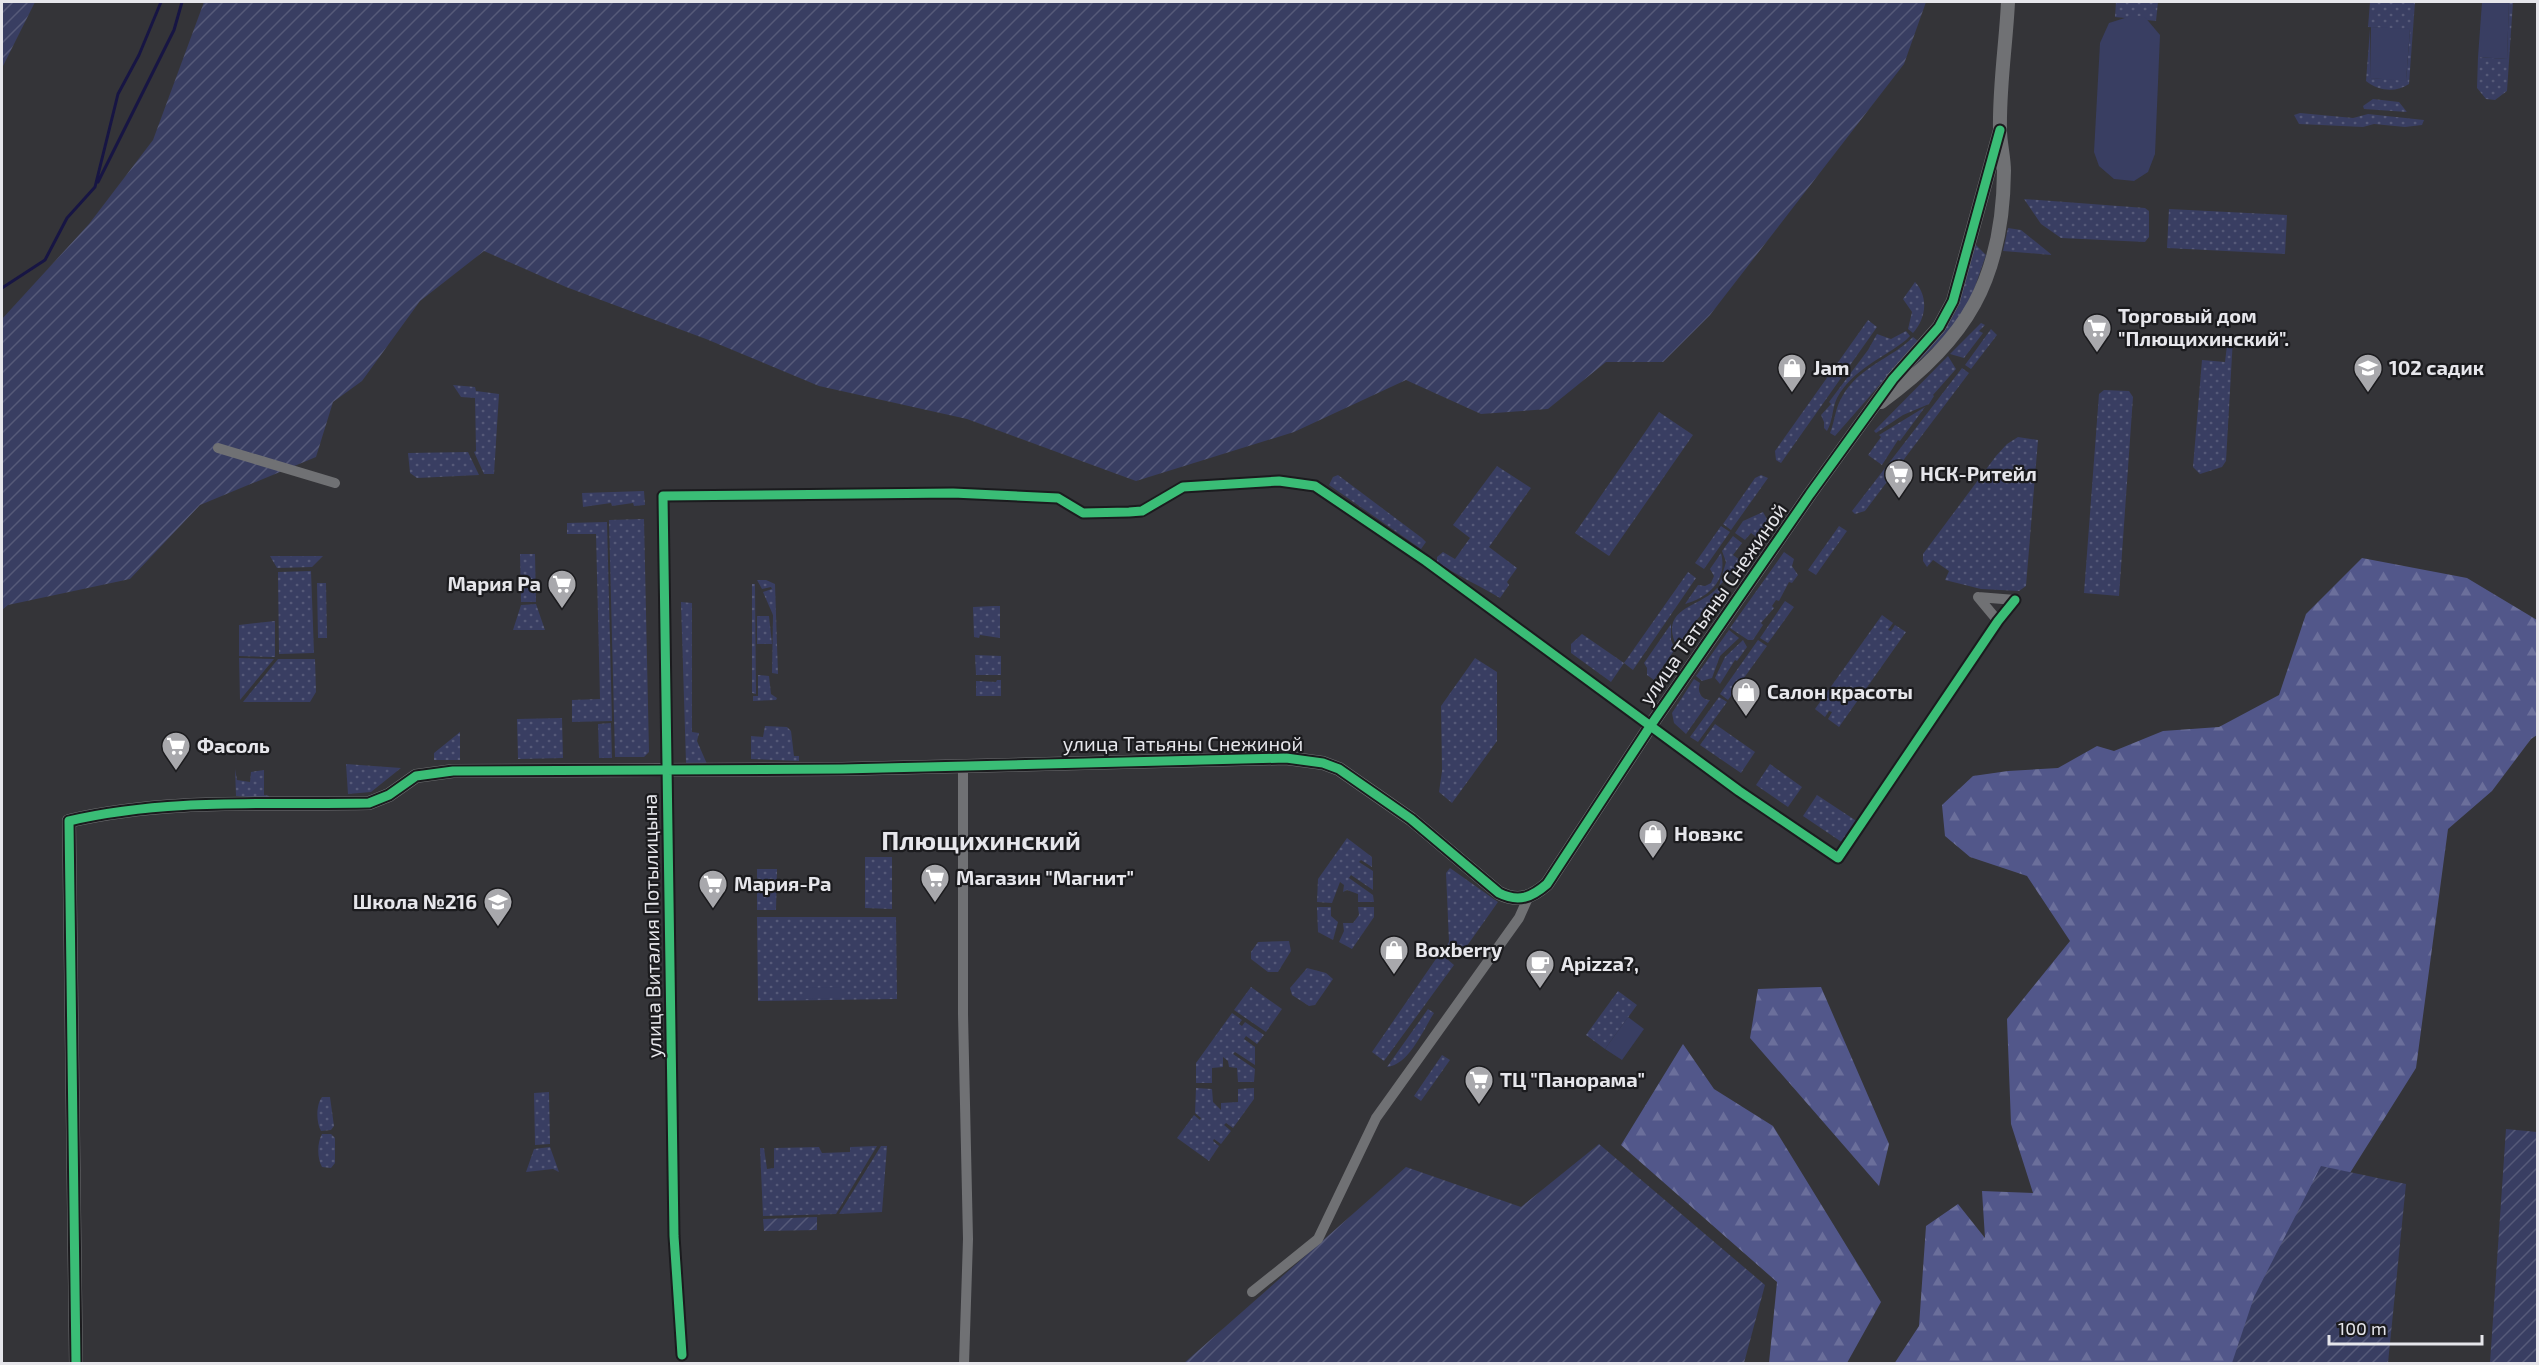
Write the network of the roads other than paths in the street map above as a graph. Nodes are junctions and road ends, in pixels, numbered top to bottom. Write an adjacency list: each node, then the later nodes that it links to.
1 (2008, 2): 2 (street)
2 (2000, 130): 3 (street, улица Татьяны Снежиной); 3 (street, улица Татьяны Снежиной)
3 (1874, 407): 7 (street, улица Татьяны Снежиной)
4 (218, 448): 5 (street)
5 (335, 483)
6 (1998, 621): 7 (street)
7 (1651, 725): 9 (street, улица Виталия Потылицына); 10 (street, улица Татьяны Снежиной)
8 (963, 766): 9 (street, улица Татьяны Снежиной); 10 (street, улица Татьяны Снежиной); 14 (street)
9 (668, 770): 12 (street, улица Виталия Потылицына); 13 (street, улица Татьяны Снежиной)
10 (1528, 898): 11 (street)
11 (1252, 1292)
12 (682, 1355)
13 (76, 1364)
14 (964, 1364)

